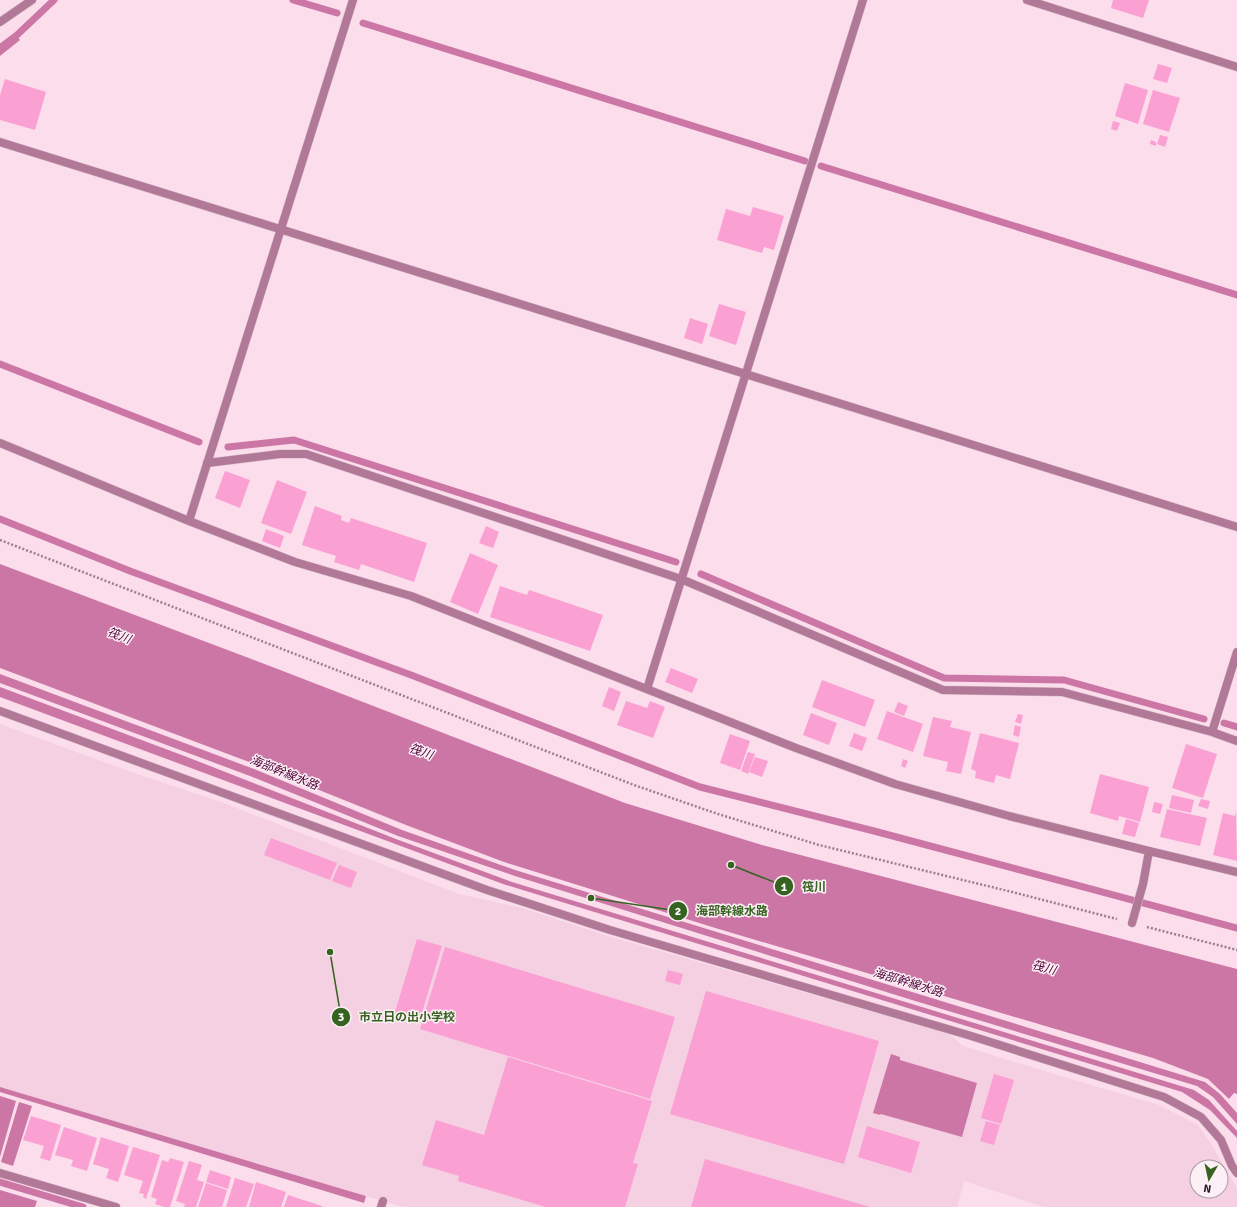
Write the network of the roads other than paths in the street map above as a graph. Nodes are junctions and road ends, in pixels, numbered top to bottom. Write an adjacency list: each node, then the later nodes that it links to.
1 (32, 0): 5 (street)
2 (353, 0): 8 (street)
3 (863, 0): 9 (street)
4 (1027, 0): 6 (street)
5 (1, 20)
6 (1237, 66)
7 (0, 142): 8 (street)
8 (280, 230): 9 (street); 11 (street)
9 (745, 374): 13 (street); 14 (street)
10 (0, 443): 12 (street)
11 (207, 463): 12 (street); 14 (street)
12 (189, 522): 16 (street)
13 (1237, 527)
14 (681, 580): 16 (street); 18 (street)
15 (1237, 652): 18 (street)
16 (647, 689): 20 (street)
17 (0, 711): 24 (street)
18 (1212, 732): 19 (street)
19 (1237, 741)
20 (1149, 851): 21 (street); 22 (street)
21 (1237, 872)
22 (1132, 923)
23 (0, 1172): 25 (street)
24 (1237, 1173)
25 (116, 1207)

